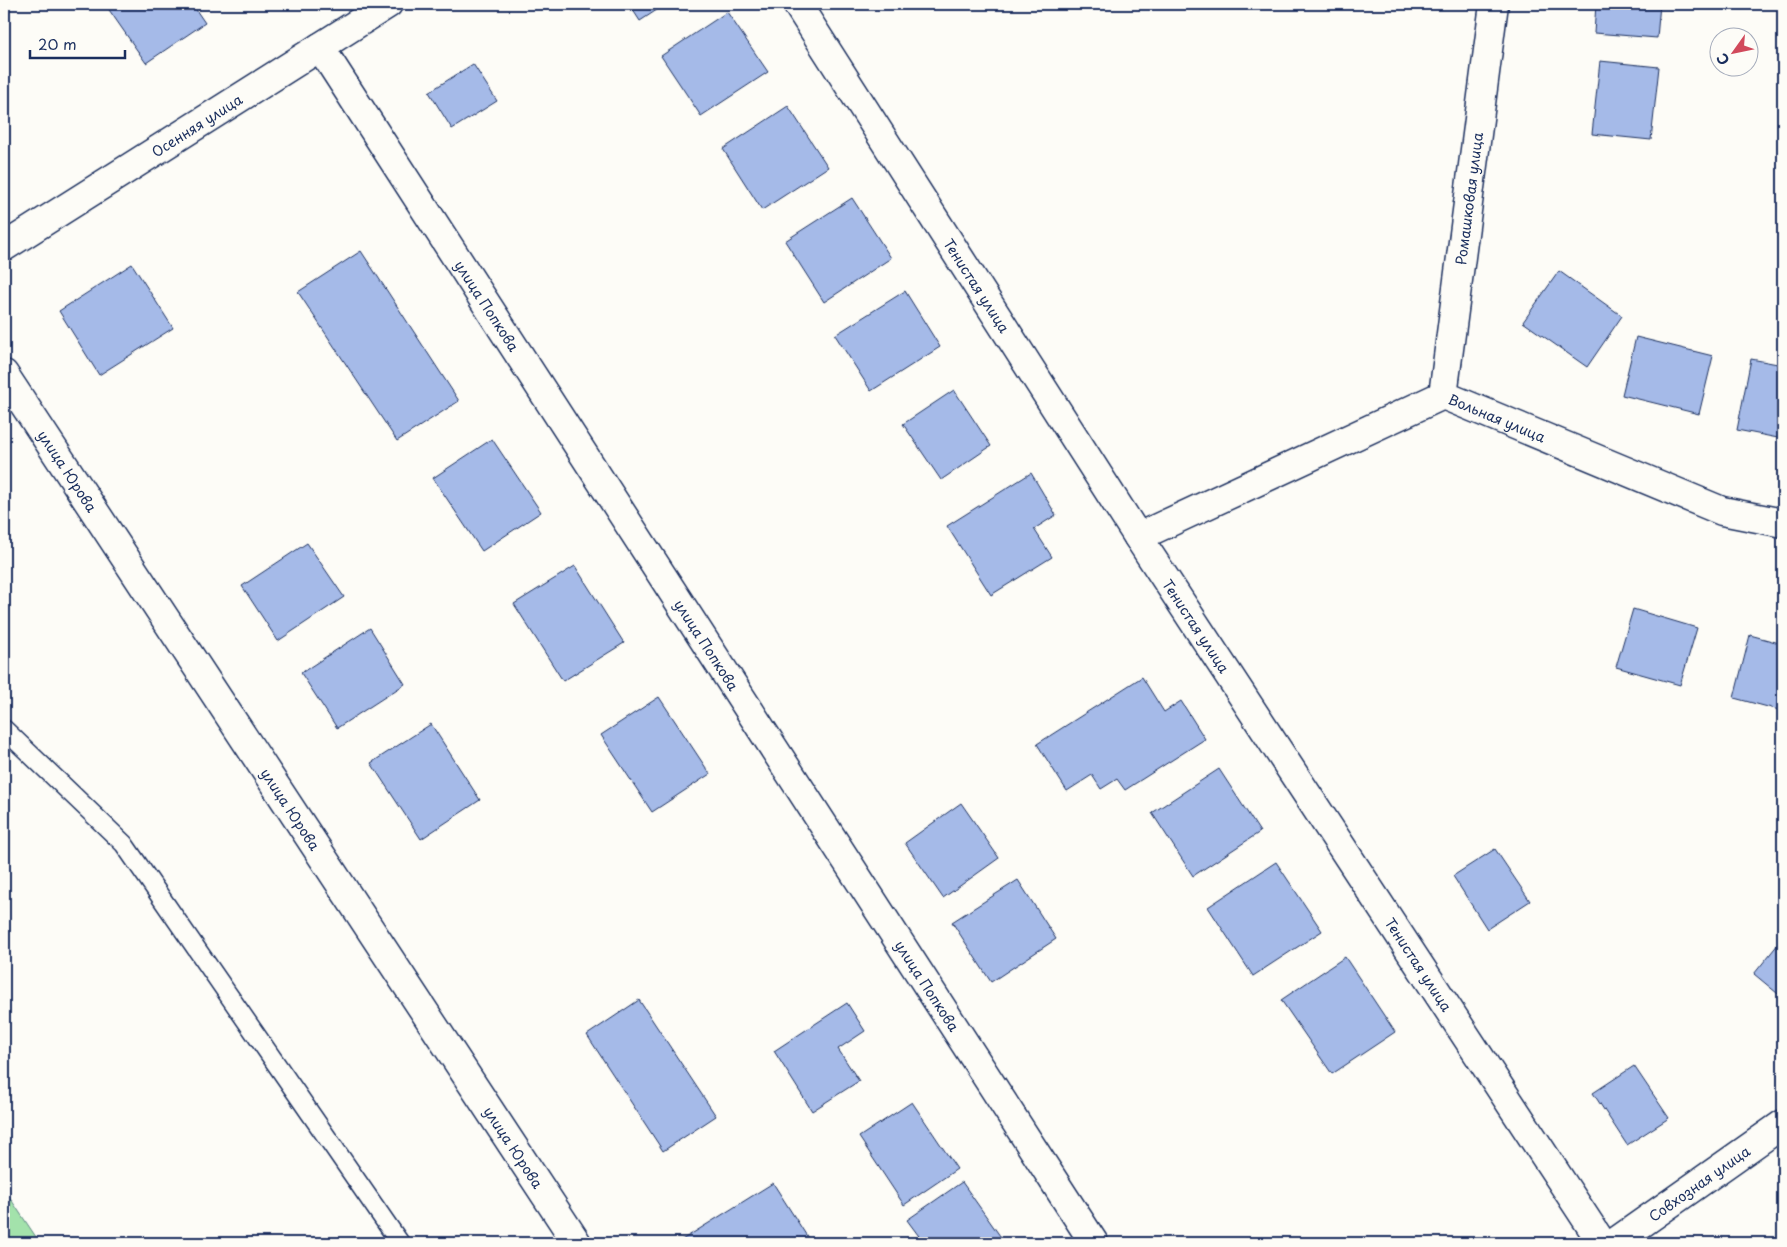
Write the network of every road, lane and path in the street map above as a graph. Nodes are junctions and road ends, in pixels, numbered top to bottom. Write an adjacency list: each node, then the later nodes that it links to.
1 (388, 4): 4 (street, Осенняя улица)
2 (797, 4): 9 (street, Тенистая улица)
3 (1494, 4): 7 (street, Ромашковая улица)
4 (320, 47): 5 (street, Осенняя улица); 14 (street, улица Попкова)
5 (4, 248)
6 (4, 374): 13 (street, улица Юрова)
7 (1443, 395): 8 (street, Вольная улица); 9 (street, Вольная улица)
8 (1783, 523)
9 (1138, 537): 15 (street, Тенистая улица)
10 (4, 729): 12 (lane)
11 (1783, 1124): 16 (street, Совхозная улица)
12 (400, 1243)
13 (577, 1243)
14 (1094, 1243)
15 (1602, 1243)
16 (1614, 1243)

